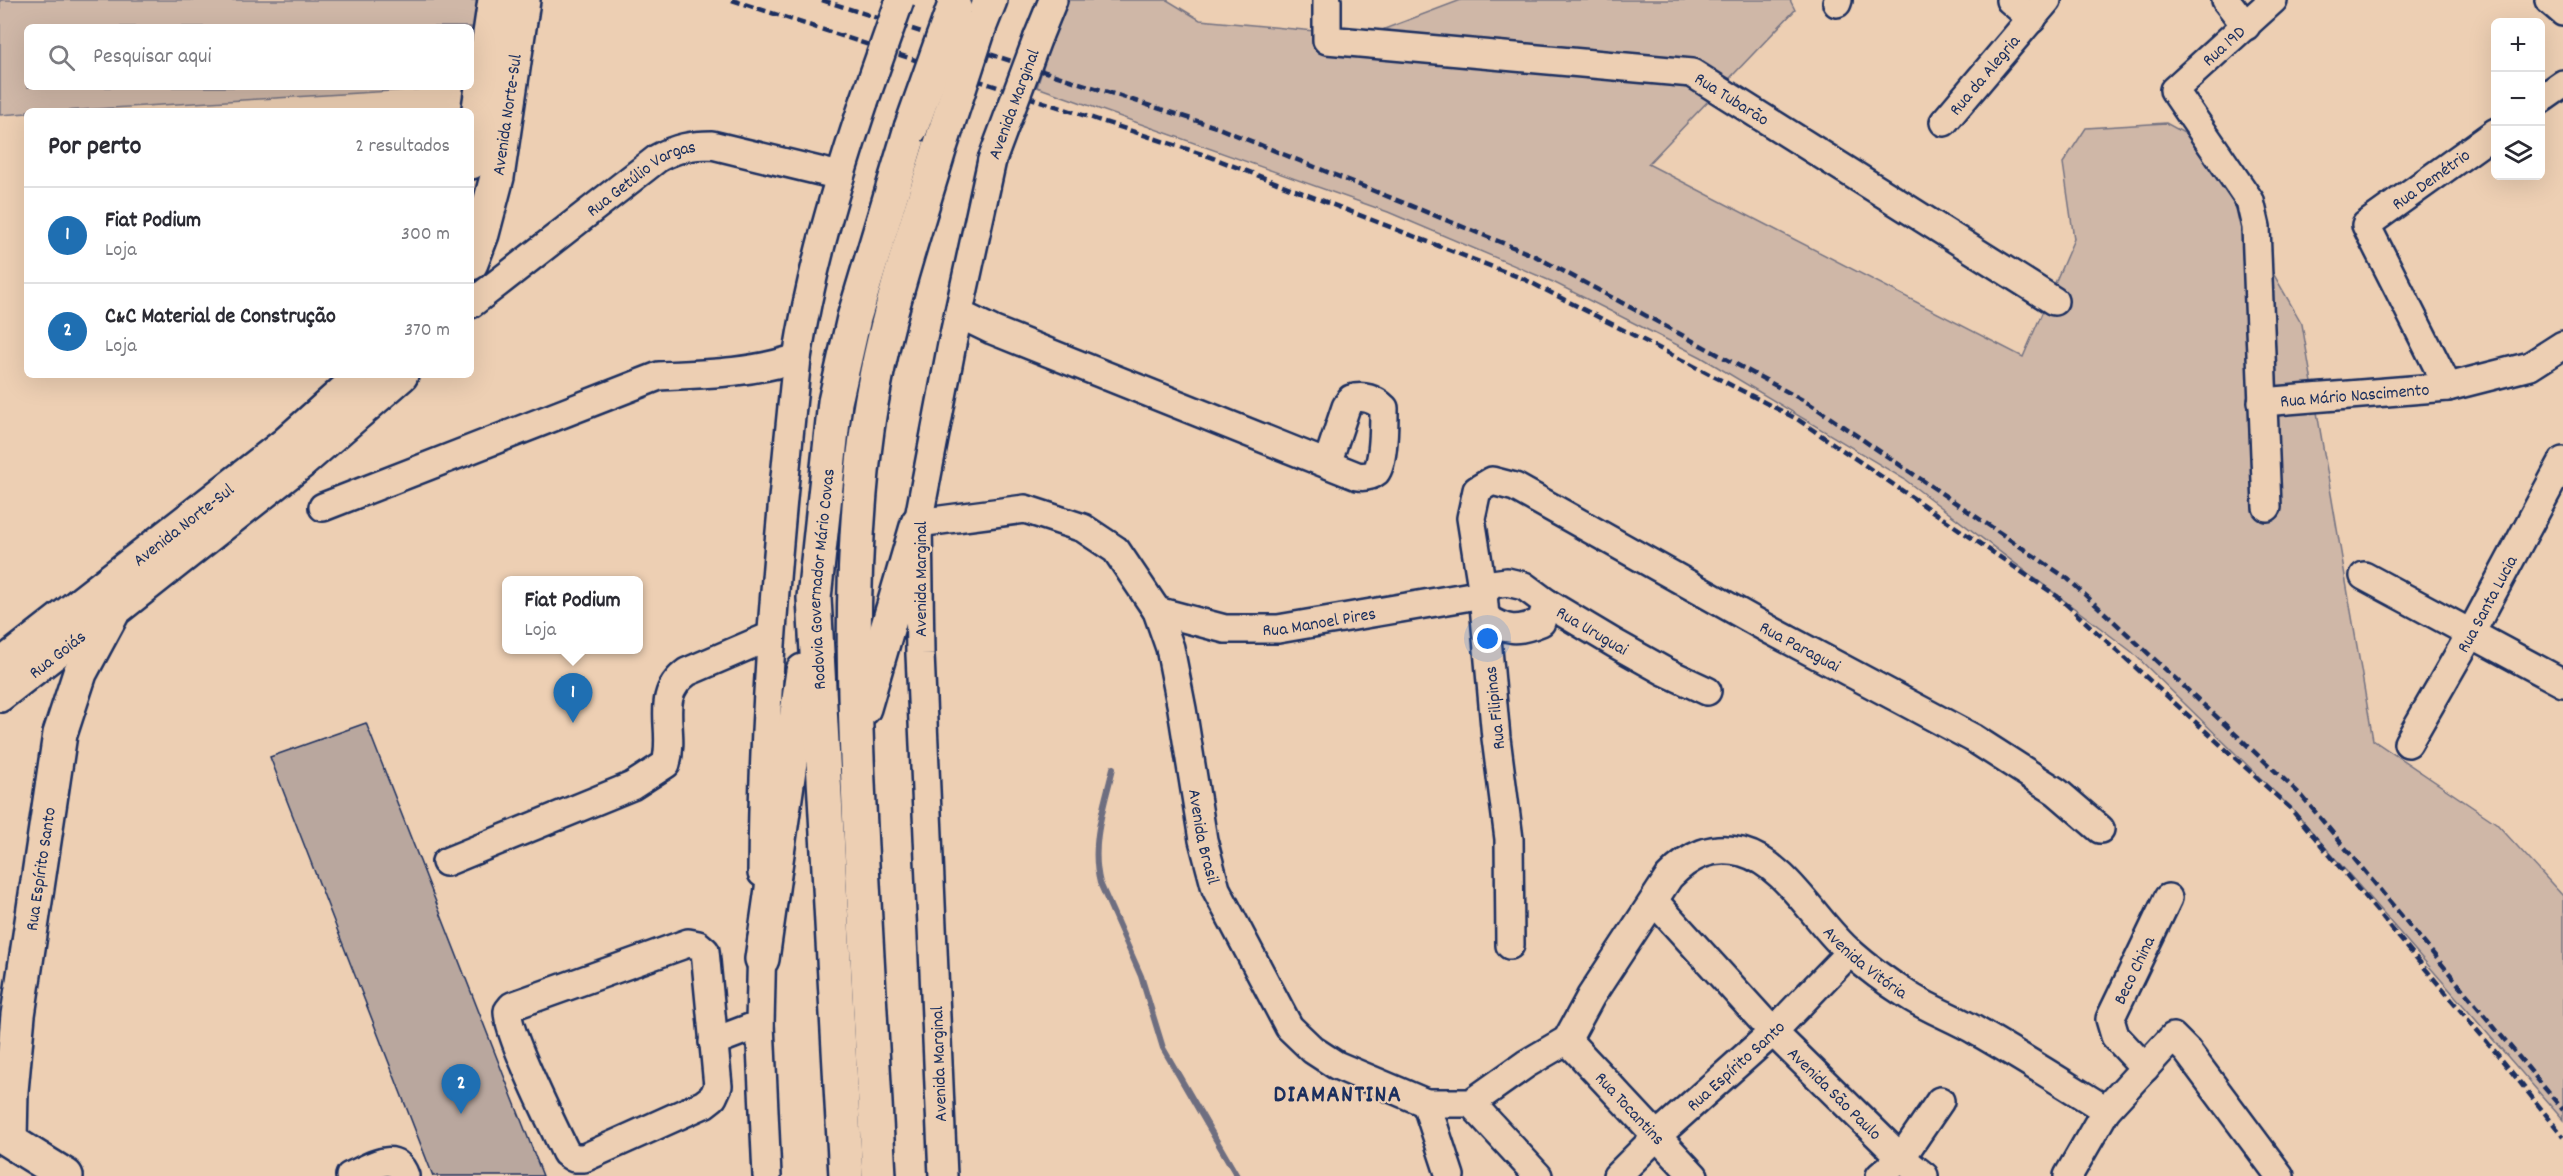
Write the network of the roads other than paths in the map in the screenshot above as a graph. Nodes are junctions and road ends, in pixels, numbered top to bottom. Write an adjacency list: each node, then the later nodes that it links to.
1 (900, 0): 18 (street, bridge)
2 (1053, 0): 23 (street, Avenida Marginal, bridge)
3 (1328, 0): 21 (street, Rua Tubarão)
4 (2010, 0): 10 (street)
5 (2226, 0): 12 (street)
6 (2273, 0): 12 (street, Rua 19D)
7 (2549, 0): 11 (street)
8 (509, 3): 17 (main road, Avenida Norte-Sul); 20 (main road, Avenida Norte-Sul)
9 (970, 8): 37 (main road, Rodovia Governador Mário Covas, bridge); 48 (main road, Rodovia Governador Mário Covas, bridge)
10 (2040, 9): 15 (street, Rua da Alegria)
11 (2563, 12)
12 (2246, 26): 29 (street, Rua 19D)
13 (2563, 84): 14 (street)
14 (2545, 97)
15 (1944, 123)
16 (2491, 136): 19 (street, Rua Demétrio)
17 (474, 149)
18 (840, 176): 22 (street, Rua Getúlio Vargas); 25 (street)
19 (2366, 225): 28 (street, Rua Mário Nascimento)
20 (474, 255)
21 (2054, 301)
22 (474, 302)
23 (959, 314): 31 (street); 35 (street, Avenida Marginal)
24 (2563, 345): 28 (street, Rua Mário Nascimento)
25 (797, 358): 33 (street); 43 (street)
26 (360, 378): 44 (main road, Avenida Norte-Sul)
27 (398, 378): 40 (main road, Avenida Norte-Sul)
28 (2448, 387): 29 (street, Rua Mário Nascimento)
29 (2262, 402): 34 (street)
30 (2563, 461): 42 (street, Rua Santa Lucia)
31 (1327, 464)
32 (1492, 481): 39 (street, Rua Filipinas); 50 (street, Rua Paraguai)
33 (323, 507)
34 (2267, 507)
35 (918, 523): 41 (street, Avenida Brasil); 48 (main road); 75 (street, Avenida Marginal)
36 (2364, 576): 42 (street)
37 (814, 598): 56 (main road); 73 (main road, Rodovia Governador Mário Covas)
38 (1547, 603): 39 (street, Rua Uruguai); 39 (street); 46 (street, Rua Uruguai)
39 (1484, 606): 41 (street, Rua Manoel Pires); 54 (street, Rua Filipinas)
40 (114, 610): 47 (street, Rua Goiás); 67 (main road, Rua Espírito Santo)
41 (1157, 611): 63 (street, Avenida Brasil)
42 (2471, 633): 45 (street); 49 (street, Rua Santa Lucia)
43 (771, 636): 51 (street); 56 (street)
44 (4, 656)
45 (2563, 683)
46 (1707, 691)
47 (0, 698)
48 (855, 735): 74 (main road, Rodovia Governador Mário Covas)
49 (2408, 743)
50 (2100, 829)
51 (446, 862)
52 (2168, 898): 61 (street, Beco China)
53 (1654, 901): 55 (street, Avenida Vitória); 58 (street, Avenida São Paulo); 59 (street, Avenida Vitória)
54 (1510, 945)
55 (1850, 952): 58 (street, Rua Espírito Santo); 65 (street, Avenida Vitória)
56 (762, 959): 57 (street)
57 (760, 1024): 60 (street); 72 (street)
58 (1773, 1032): 66 (street, Rua Espírito Santo); 68 (street, Avenida São Paulo)
59 (1567, 1040): 64 (street); 66 (street, Rua Tocantins)
60 (713, 1042): 60 (street)
61 (2145, 1068): 65 (street); 83 (street)
62 (1940, 1101): 68 (street)
63 (1426, 1103): 64 (street, Avenida Brasil); 76 (street)
64 (1471, 1103): 77 (street)
65 (2106, 1110): 82 (street)
66 (1658, 1135): 78 (street, Rua Espírito Santo); 79 (street, Rua Tocantins)
67 (5, 1137): 69 (main road)
68 (1901, 1158): 80 (street); 81 (street, Avenida São Paulo)
69 (66, 1176)
70 (350, 1176): 71 (street)
71 (405, 1176)
72 (767, 1176)
73 (846, 1176)
74 (879, 1176)
75 (943, 1176)
76 (1450, 1176)
77 (1538, 1176)
78 (1617, 1176)
79 (1694, 1176)
80 (1880, 1176)
81 (1924, 1176)
82 (2068, 1176)
83 (2280, 1176)

